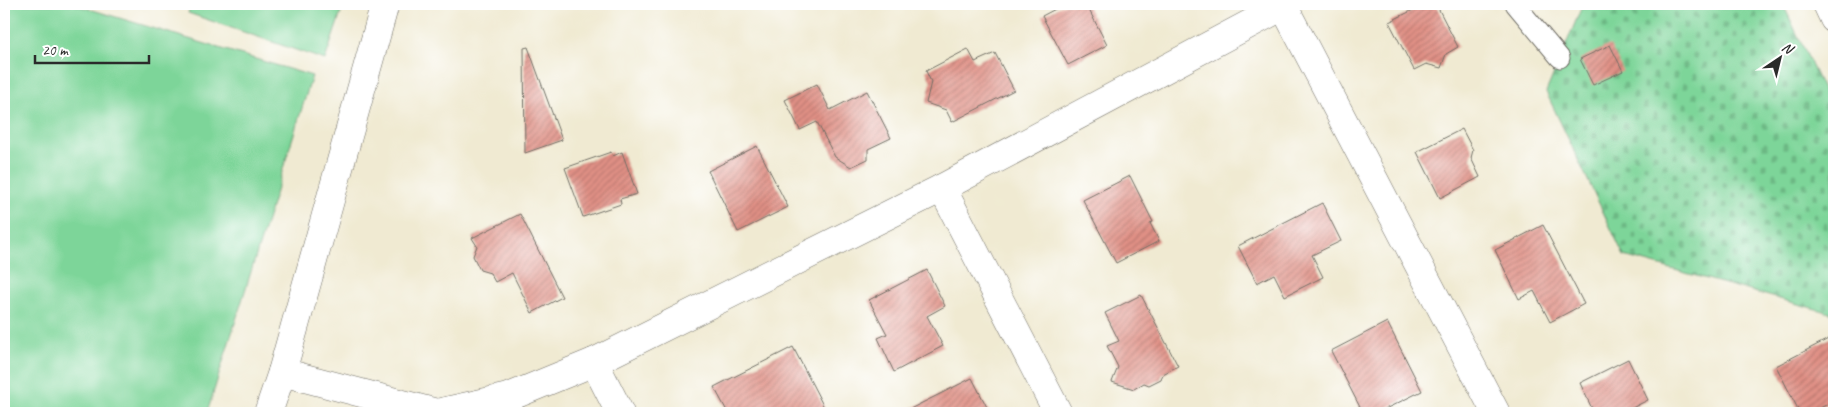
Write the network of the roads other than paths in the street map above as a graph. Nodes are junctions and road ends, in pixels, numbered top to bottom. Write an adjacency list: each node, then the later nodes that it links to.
1 (385, 4): 9 (street)
2 (1515, 4): 6 (lane)
3 (1827, 4): 5 (street)
4 (1286, 5): 7 (street); 13 (street)
5 (1834, 19)
6 (1560, 58)
7 (942, 188): 8 (street); 12 (street)
8 (594, 362): 9 (street); 11 (street)
9 (282, 372): 10 (street)
10 (268, 413)
11 (620, 413)
12 (1058, 413)
13 (1496, 413)

